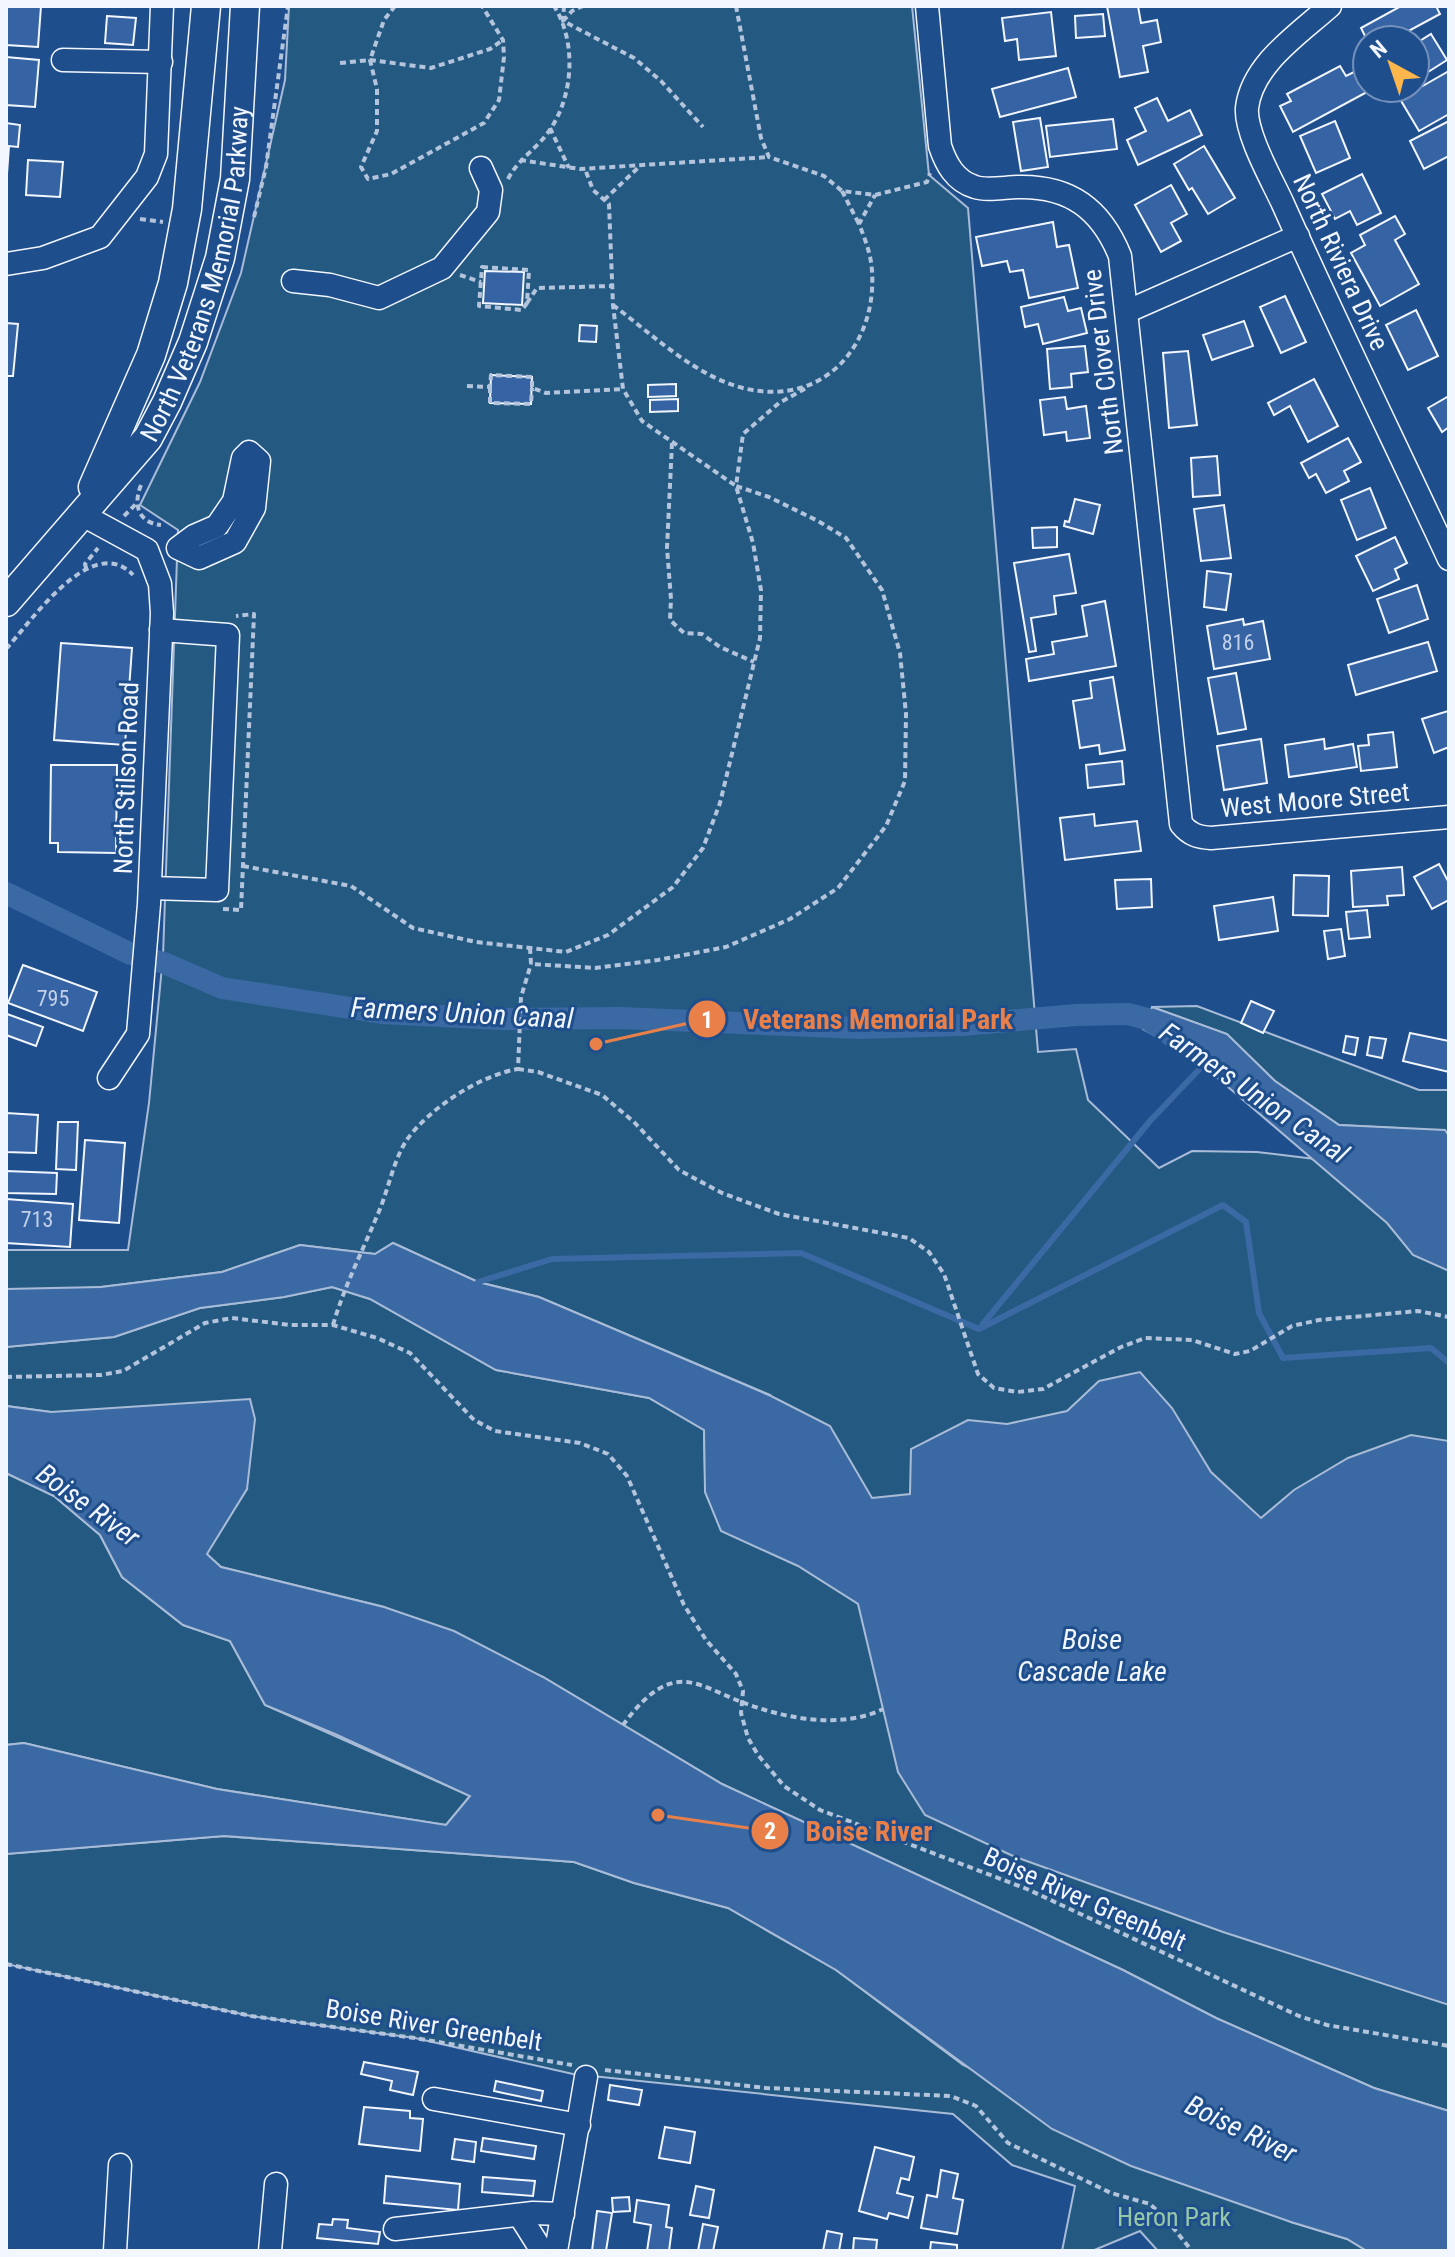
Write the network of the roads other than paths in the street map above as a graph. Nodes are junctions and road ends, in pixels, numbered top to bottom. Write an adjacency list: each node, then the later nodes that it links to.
1 (162, 6): 7 (street)
2 (206, 6): 13 (main road, North Veterans Memorial Parkway)
3 (245, 6): 13 (main road, North Veterans Memorial Parkway)
4 (927, 6): 12 (street, North Clover Drive)
5 (1330, 6): 9 (street, North Riviera Drive)
6 (63, 60): 7 (street)
7 (161, 62): 10 (street)
8 (481, 168): 11 (street)
9 (1298, 236): 12 (street); 16 (street, North Riviera Drive)
10 (6, 264)
11 (293, 281)
12 (1128, 311): 20 (street, North Clover Drive)
13 (81, 514): 15 (street); 17 (main road, North Veterans Memorial Parkway)
14 (178, 548): 14 (street); 15 (street)
15 (147, 550): 18 (street, North Stilson Road)
16 (1449, 559)
17 (6, 602)
18 (161, 630): 21 (street, North Stilson Road); 21 (street)
19 (1449, 817): 20 (street, West Moore Street)
20 (1187, 832)
21 (150, 888): 22 (street, North Stilson Road)
22 (109, 1078)
23 (587, 2071): 25 (street)
24 (434, 2099): 25 (street)
25 (579, 2125): 28 (street)
26 (120, 2165): 31 (street)
27 (276, 2184): 32 (street)
28 (563, 2214): 29 (street); 34 (street)
29 (520, 2216): 30 (street); 33 (street)
30 (395, 2229)
31 (115, 2251)
32 (270, 2251)
33 (542, 2251)
34 (556, 2251)

